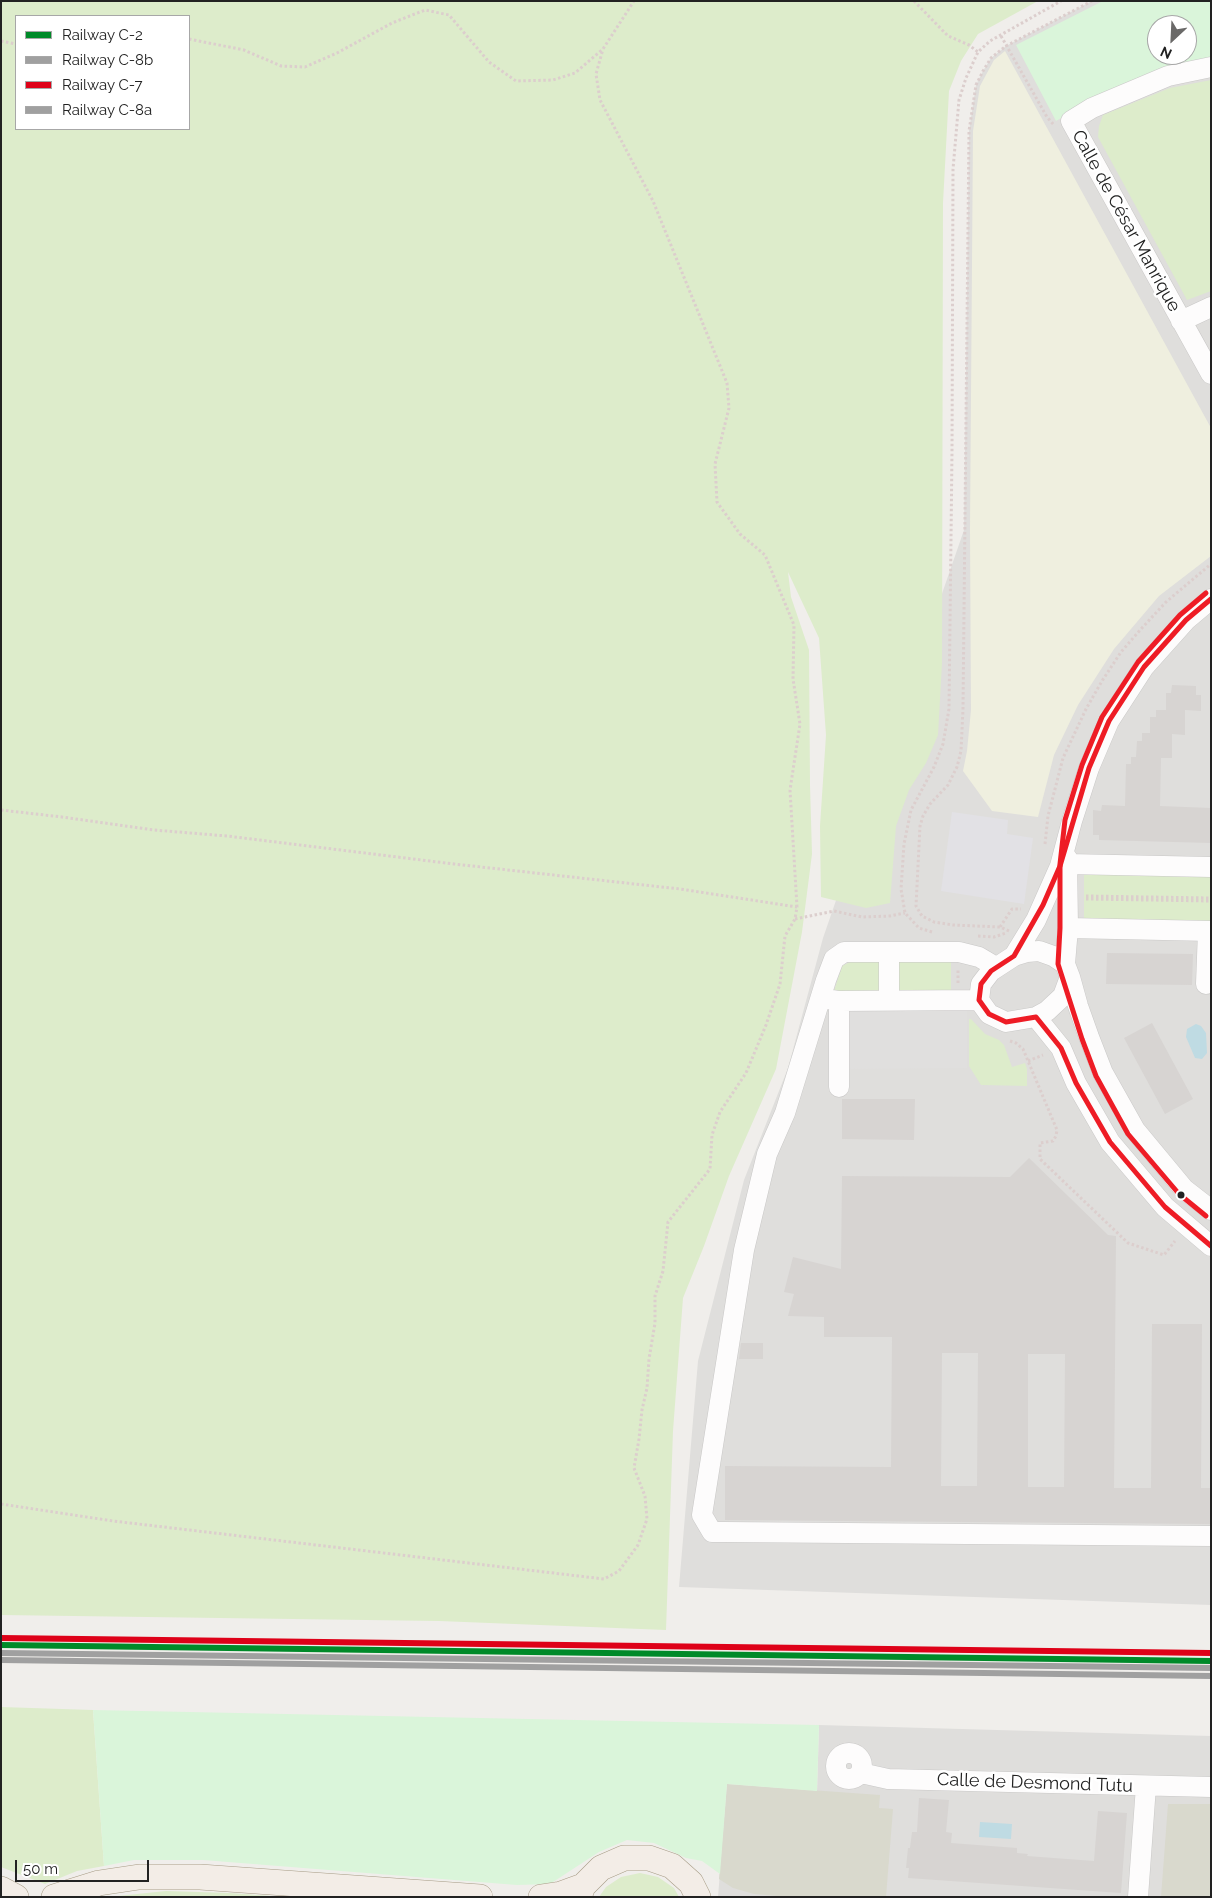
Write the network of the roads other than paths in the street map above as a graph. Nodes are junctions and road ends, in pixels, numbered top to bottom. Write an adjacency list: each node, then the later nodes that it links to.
1 (1211, 67): 3 (street, Calle de César Manrique)
2 (1211, 307): 3 (street)
3 (1181, 321): 4 (street, Calle de César Manrique)
4 (1211, 374)
5 (1211, 599): 6 (street)
6 (1072, 821): 7 (street); 12 (street)
7 (1067, 864): 8 (street); 9 (street)
8 (1211, 867)
9 (1068, 928): 10 (street); 14 (street)
10 (1209, 931): 15 (street)
11 (889, 952): 13 (street); 16 (street); 17 (street)
12 (1014, 956): 13 (street); 14 (street)
13 (996, 967): 18 (street)
14 (1068, 971): 19 (street); 21 (street)
15 (1206, 984)
16 (830, 999): 17 (street); 20 (street); 23 (street)
17 (889, 1000): 18 (street)
18 (980, 1000): 19 (street)
19 (1036, 1017): 22 (street)
20 (839, 1087)
21 (1211, 1210)
22 (1211, 1246)
23 (1211, 1536)
24 (861, 1772): 25 (street, Calle de Desmond Tutu)
25 (1146, 1786): 26 (street, Calle de Desmond Tutu); 34 (street)
26 (1211, 1788)
27 (1, 1890): 30 (main road)
28 (581, 1892): 32 (main road); 33 (main road)
29 (55, 1896): 31 (main road)
30 (16, 1897)
31 (480, 1897)
32 (541, 1897)
33 (698, 1897)
34 (1138, 1897)

